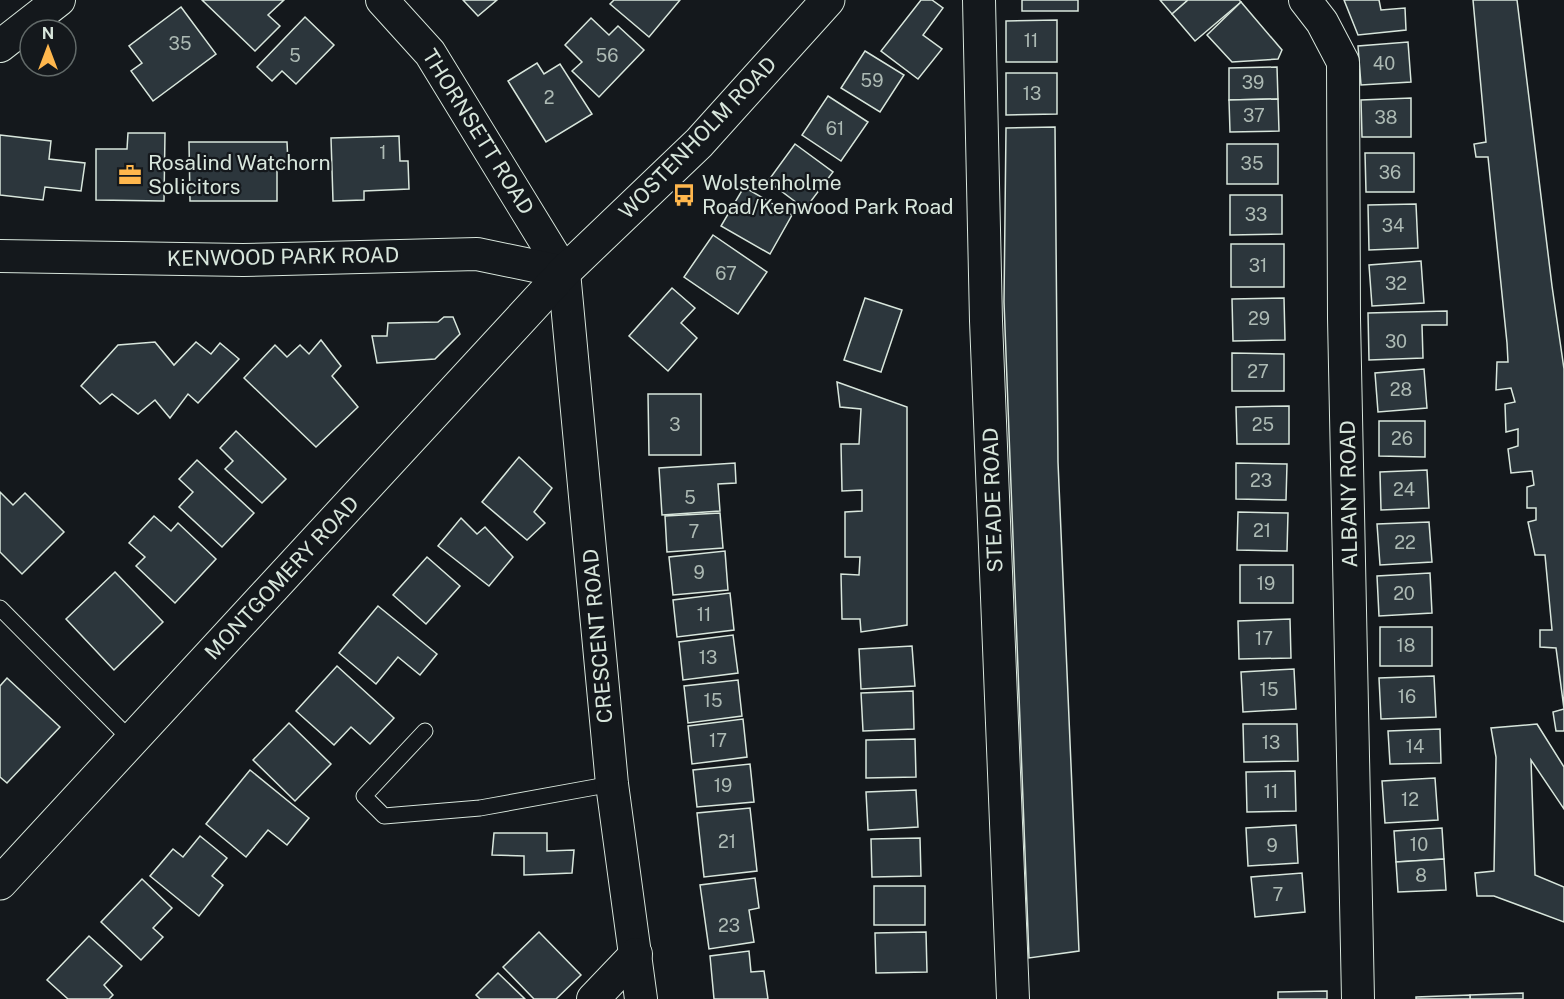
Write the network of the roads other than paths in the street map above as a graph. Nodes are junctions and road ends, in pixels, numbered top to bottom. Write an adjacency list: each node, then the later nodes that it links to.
1 (59, 0): 6 (street)
2 (382, 0): 8 (street, THORNSETT ROAD)
3 (828, 0): 8 (street, WOSTENHOLM ROAD)
4 (979, 0): 17 (street, STEADE ROAD)
5 (1305, 0): 18 (street, ALBANY ROAD)
6 (0, 46)
7 (0, 256): 8 (street, KENWOOD PARK ROAD)
8 (564, 272): 11 (street, MONTGOMERY ROAD); 12 (street, CRESCENT ROAD)
9 (0, 608): 11 (lane)
10 (425, 731): 12 (lane)
11 (132, 741): 13 (street, MONTGOMERY ROAD)
12 (612, 784): 14 (street, CRESCENT ROAD)
13 (0, 883)
14 (636, 954): 15 (street); 16 (street, CRESCENT ROAD)
15 (593, 999)
16 (641, 999)
17 (1013, 999)
18 (1359, 999)

